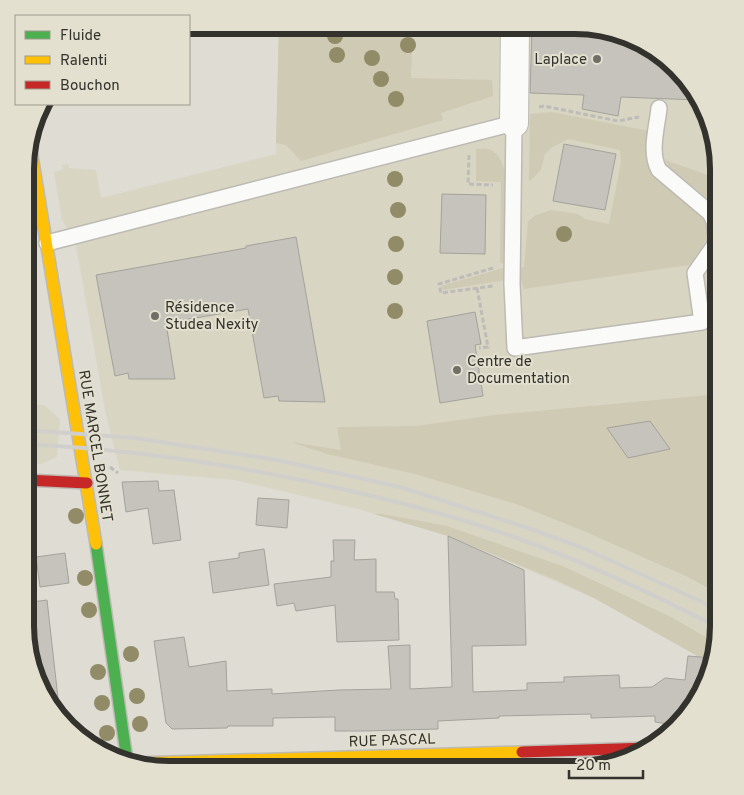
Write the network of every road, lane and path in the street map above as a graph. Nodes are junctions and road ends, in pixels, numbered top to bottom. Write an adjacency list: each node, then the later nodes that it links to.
1 (515, 34): 4 (street)
2 (659, 108): 8 (lane)
3 (642, 116): 4 (path)
4 (514, 117): 5 (lane); 12 (lane)
5 (464, 135): 7 (path); 9 (lane)
6 (34, 183): 9 (main road, RUE MARCEL BONNET)
7 (498, 185)
8 (710, 213)
9 (40, 237): 16 (main road, RUE MARCEL BONNET)
10 (710, 252): 12 (lane)
11 (496, 267): 13 (path)
12 (512, 284): 13 (path)
13 (478, 288): 14 (path)
14 (479, 348)
15 (34, 480): 16 (main road)
16 (87, 483): 18 (main road, RUE MARCEL BONNET)
17 (631, 748): 19 (main road, RUE PASCAL)
18 (126, 754)
19 (204, 761)

